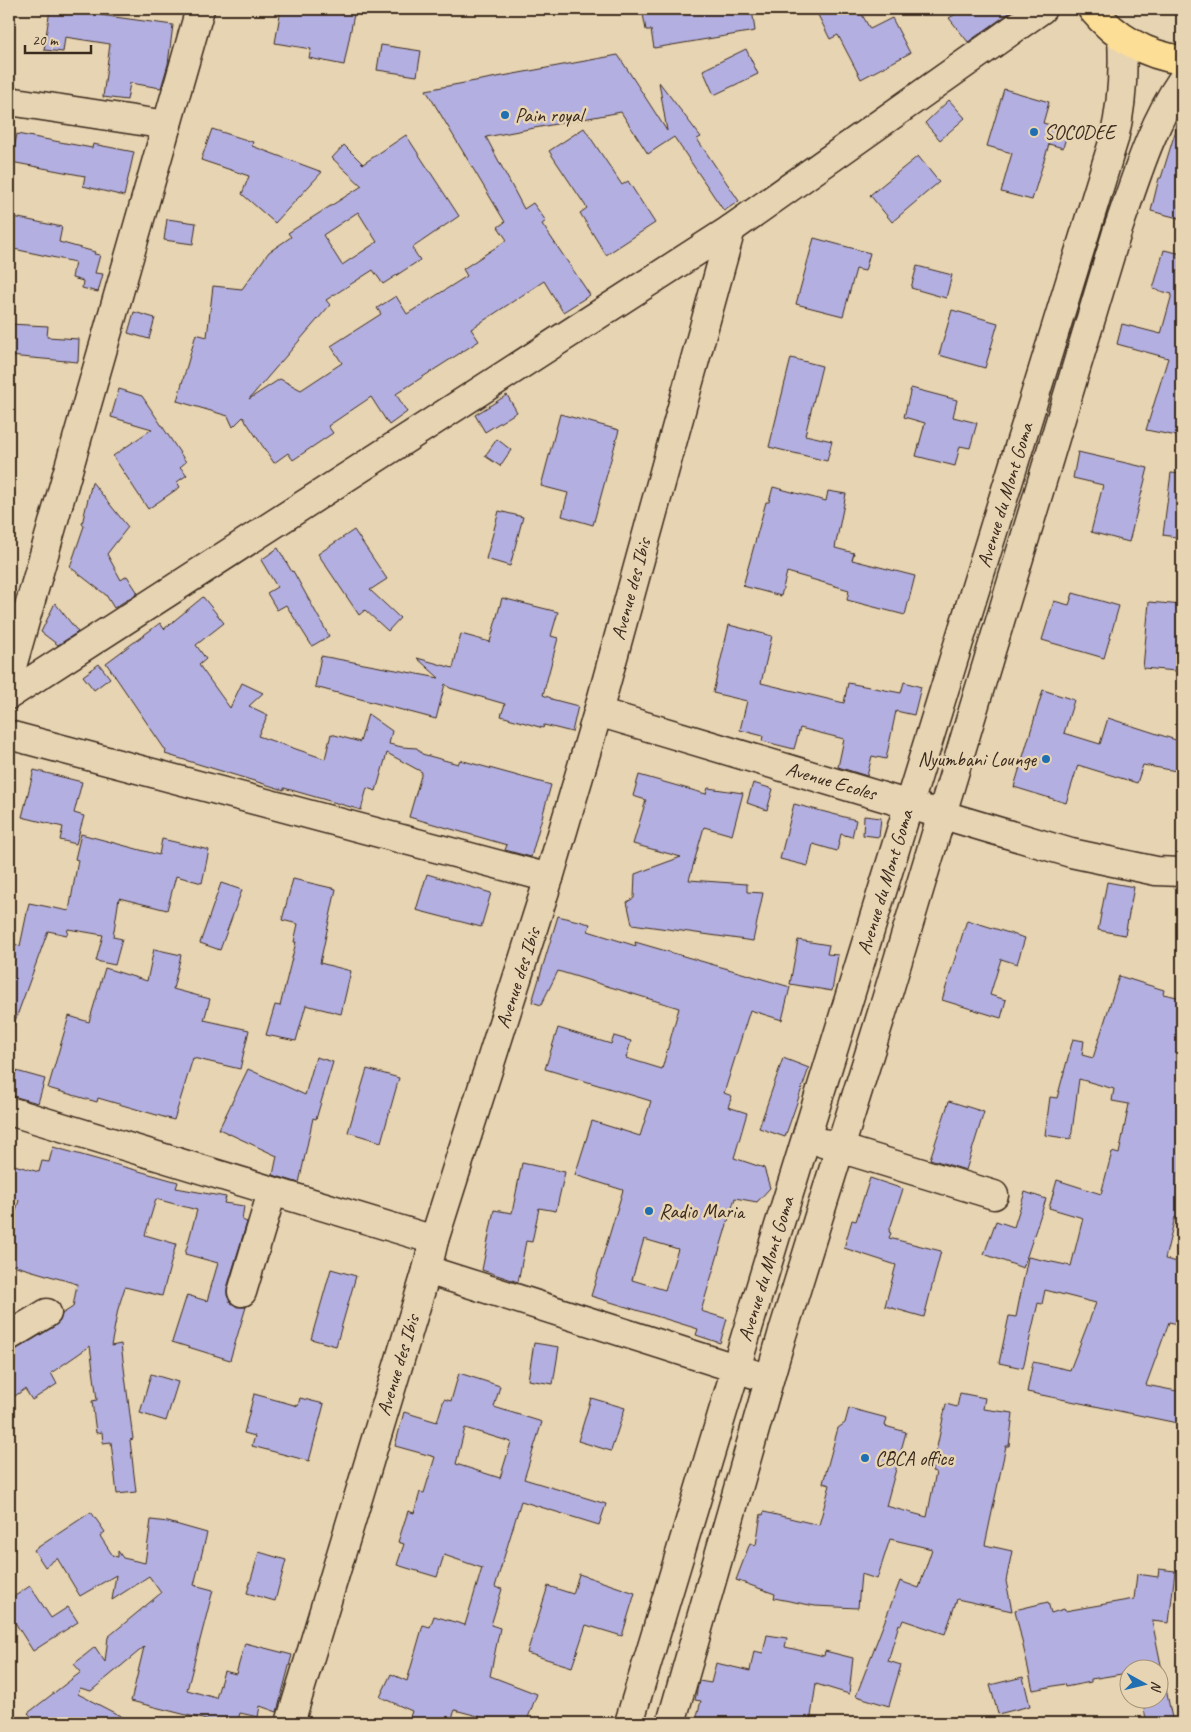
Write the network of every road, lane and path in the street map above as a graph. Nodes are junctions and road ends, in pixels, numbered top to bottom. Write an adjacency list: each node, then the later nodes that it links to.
1 (200, 9): 8 (street)
2 (1042, 9): 9 (street)
3 (1092, 9): 4 (main road)
4 (1122, 38): 5 (main road); 10 (street, Avenue du Mont Goma)
5 (1182, 60)
6 (1182, 80): 11 (street)
7 (9, 102): 8 (street)
8 (166, 125): 12 (street)
9 (731, 228): 13 (street); 14 (street, Avenue des Ibis)
10 (960, 640): 11 (street); 16 (street, Avenue du Mont Goma)
11 (992, 649): 17 (street)
12 (9, 678)
13 (9, 695)
14 (598, 712): 16 (street, Avenue Ecoles); 19 (street, Avenue des Ibis)
15 (9, 735): 19 (street)
16 (909, 804): 17 (street, Avenue Ecoles); 20 (street, Avenue du Mont Goma)
17 (942, 815): 18 (street, Avenue Ecoles); 21 (street)
18 (1182, 872)
19 (549, 878): 27 (street, Avenue des Ibis)
20 (852, 990): 21 (street); 23 (street, Avenue du Mont Goma)
21 (886, 1000): 24 (street)
22 (9, 1111): 25 (street)
23 (806, 1138): 24 (street); 32 (street, Avenue du Mont Goma)
24 (840, 1149): 26 (street); 33 (street)
25 (272, 1192): 27 (street); 29 (street)
26 (994, 1195)
27 (434, 1240): 28 (street, Avenue des Ibis)
28 (427, 1270): 32 (street); 34 (street, Avenue des Ibis)
29 (242, 1292)
30 (47, 1313): 31 (street)
31 (9, 1336)
32 (735, 1368): 33 (street); 35 (street, Avenue du Mont Goma)
33 (769, 1379): 36 (street)
34 (290, 1723)
35 (629, 1723)
36 (671, 1723)

